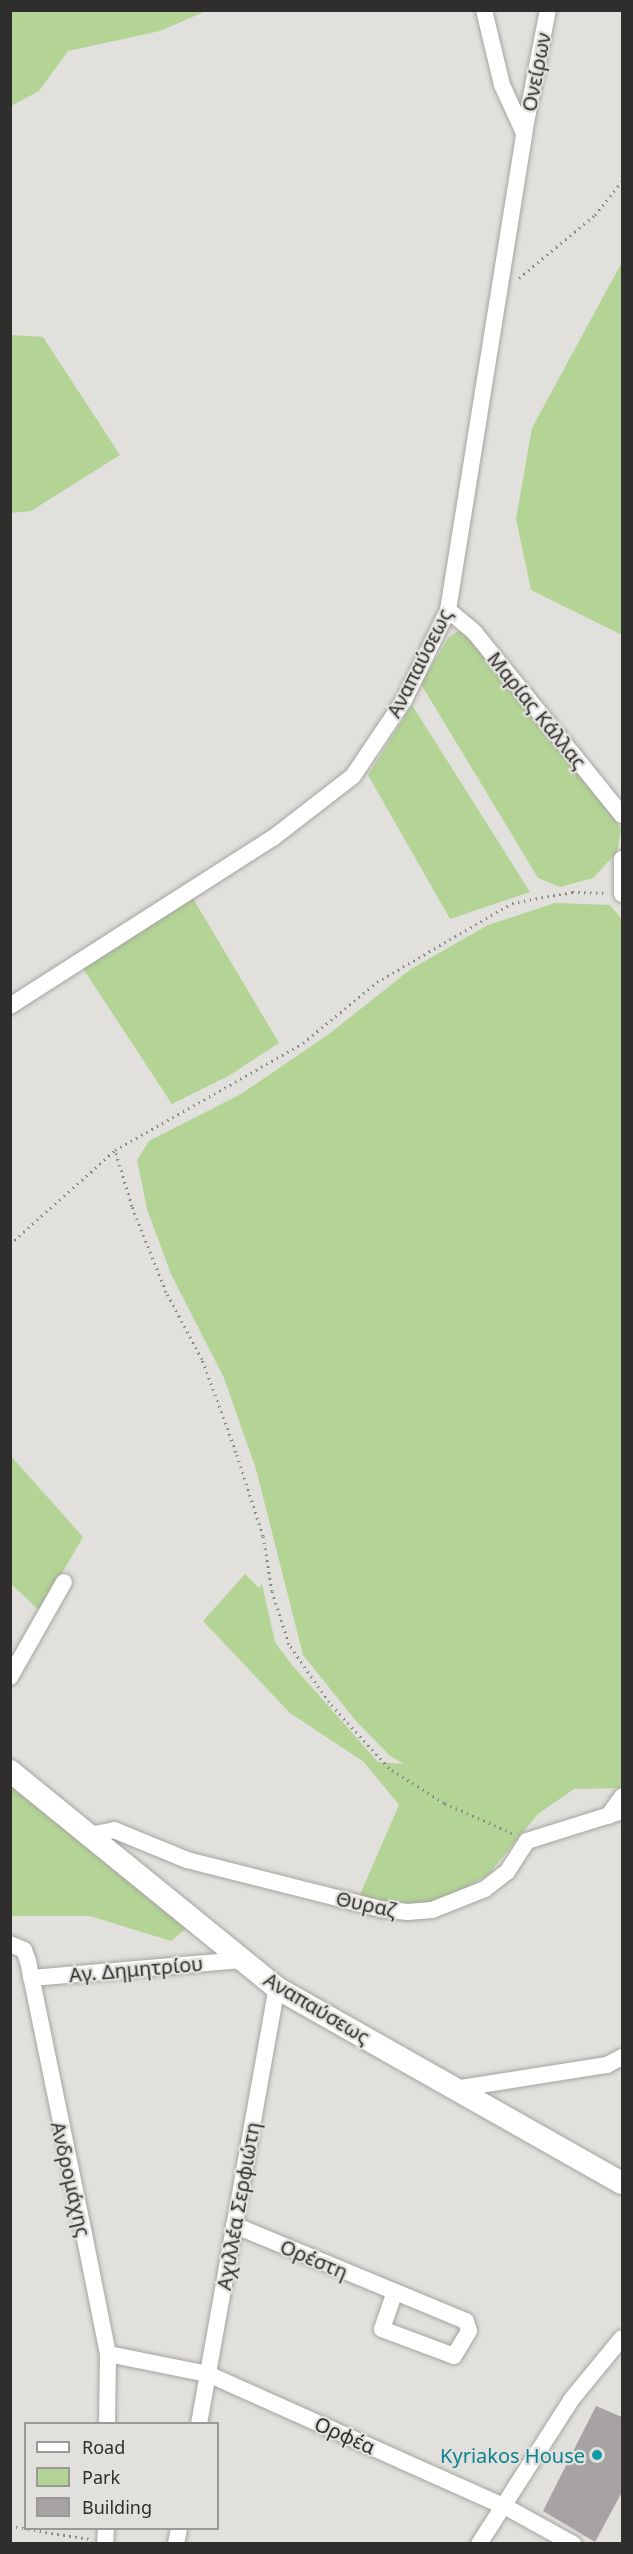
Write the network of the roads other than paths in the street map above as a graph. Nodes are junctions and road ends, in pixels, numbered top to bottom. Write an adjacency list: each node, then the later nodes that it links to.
1 (484, 10): 3 (street)
2 (548, 10): 3 (street, Ονείρων)
3 (524, 133): 4 (street, Αναπαύσεως)
4 (448, 610): 5 (street, Μαρίας Κάλλας); 8 (street, Αναπαύσεως)
5 (622, 814)
6 (622, 859): 7 (street)
7 (622, 894)
8 (10, 1006)
9 (64, 1582): 10 (street)
10 (10, 1677)
11 (10, 1771): 14 (street, Αναπαύσεως)
12 (622, 1797): 13 (street)
13 (615, 1814): 14 (street, Θυραζ)
14 (89, 1835): 16 (street, Αναπαύσεως)
15 (10, 1944): 17 (street, Ανδρομάχης)
16 (242, 1960): 17 (street, Αγ. Δημητρίου); 18 (street, Αναπαύσεως)
17 (30, 1978): 25 (street, Ανδρομάχης)
18 (277, 1988): 20 (street, Αναπαύσεως); 22 (street, Αχιλλέα Σερφιώτη)
19 (622, 2057): 20 (street)
20 (461, 2088): 21 (street, Αναπαύσεως)
21 (622, 2183)
22 (234, 2225): 23 (street, Ορέστη); 26 (street, Αχιλλέα Σερφιώτη)
23 (395, 2292): 23 (street, Ορέστη)
24 (622, 2338): 29 (street)
25 (108, 2354): 26 (street, Ορφέα); 27 (street, Ανδρομάχης)
26 (208, 2374): 28 (street, Αχιλλέα Σερφιώτη); 29 (street, Ορφέα)
27 (107, 2422)
28 (199, 2422)
29 (506, 2506): 30 (street); 31 (street, Ορφέα)
30 (479, 2544)
31 (573, 2544)

